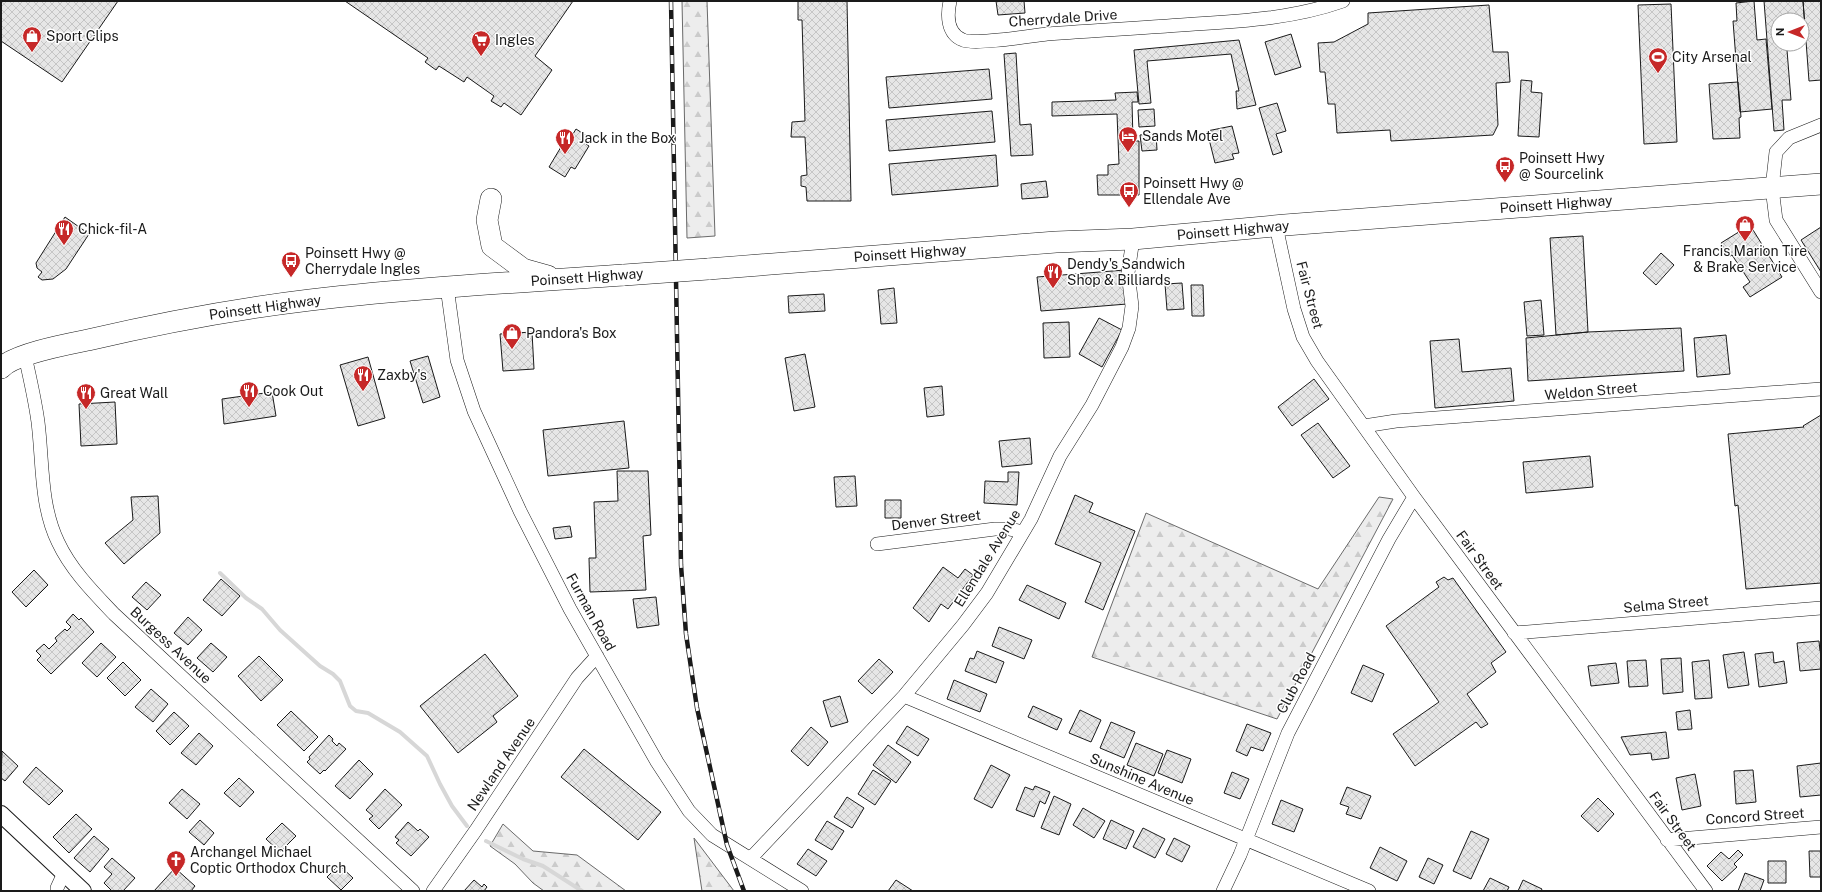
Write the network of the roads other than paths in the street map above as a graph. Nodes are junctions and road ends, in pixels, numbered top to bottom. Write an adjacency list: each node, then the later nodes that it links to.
1 (950, 1): 2 (street, Cherrydale Drive)
2 (1343, 1)
3 (1821, 125): 5 (street)
4 (1821, 184): 5 (highway, Poinsett Highway)
5 (1772, 188): 7 (highway, Poinsett Highway); 11 (street)
6 (491, 199): 9 (highway)
7 (1276, 226): 8 (highway, Poinsett Highway); 15 (street, Fair Street)
8 (1132, 239): 9 (highway, Poinsett Highway, bridge); 17 (street, Ellendale Avenue)
9 (558, 279): 10 (highway, Poinsett Highway)
10 (447, 287): 12 (highway, Poinsett Highway); 21 (street, Furman Road)
11 (1821, 292)
12 (25, 356): 13 (highway, Poinsett Highway); 31 (street, Burgess Avenue)
13 (2, 364)
14 (1821, 389): 15 (street, Weldon Street)
15 (1364, 426): 16 (street, Fair Street)
16 (1414, 497): 20 (street, Fair Street); 25 (street, Club Road)
17 (1023, 532): 18 (street, Denver Street); 22 (street, Ellendale Avenue)
18 (877, 544)
19 (1821, 608): 20 (street, Selma Street)
20 (1514, 633): 26 (street, Fair Street)
21 (597, 656): 27 (street, Furman Road); 32 (street, Newland Avenue)
22 (904, 696): 25 (street, Sunshine Avenue); 27 (street, Ellendale Avenue)
23 (1, 814): 28 (street)
24 (1821, 827): 26 (street, Concord Street)
25 (1245, 839): 34 (street, Club Road); 35 (street, Sunshine Avenue)
26 (1667, 840): 36 (street, Fair Street)
27 (751, 858): 33 (street, Furman Road)
28 (64, 873): 29 (street); 30 (street)
29 (57, 891)
30 (83, 891)
31 (413, 891)
32 (433, 891)
33 (802, 891)
34 (1223, 891)
35 (1369, 891)
36 (1706, 891)

